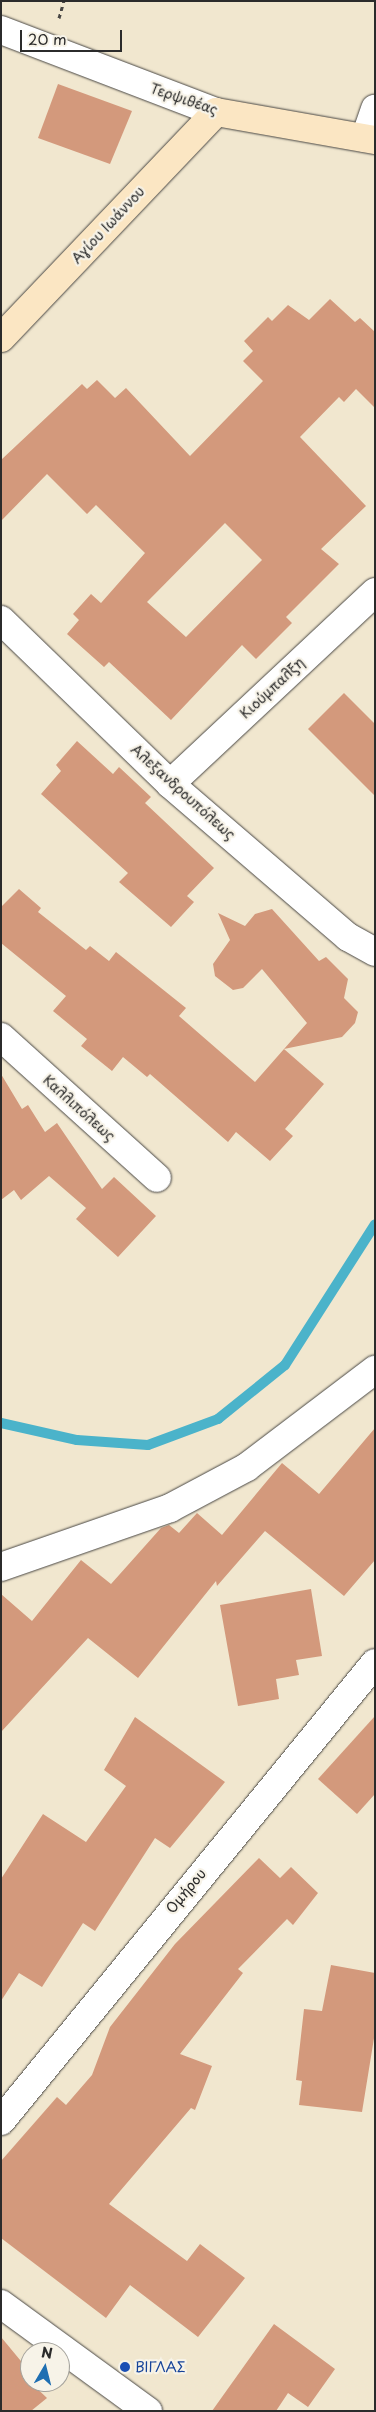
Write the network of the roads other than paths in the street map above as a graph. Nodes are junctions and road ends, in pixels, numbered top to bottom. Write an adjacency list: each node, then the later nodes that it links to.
1 (1, 30): 3 (street, Τερψιθέας)
2 (375, 109): 4 (street)
3 (216, 112): 4 (street, Τερψιθέας); 5 (street, Αγίου Ιωάννου)
4 (370, 139)
5 (1, 338)
6 (375, 592): 8 (street, Κιούμπαλξη)
7 (1, 620): 8 (street, Αλεξανδρουπόλεως)
8 (170, 784): 9 (street, Αλεξανδρουπόλεως)
9 (375, 952)
10 (1, 1037): 11 (street, Καλλιπόλεως)
11 (157, 1178)
12 (375, 1370): 13 (street)
13 (1, 1567)
14 (375, 1663): 15 (street, Ομήρου)
15 (1, 2121)
16 (1, 2304): 17 (street)
17 (148, 2411)

